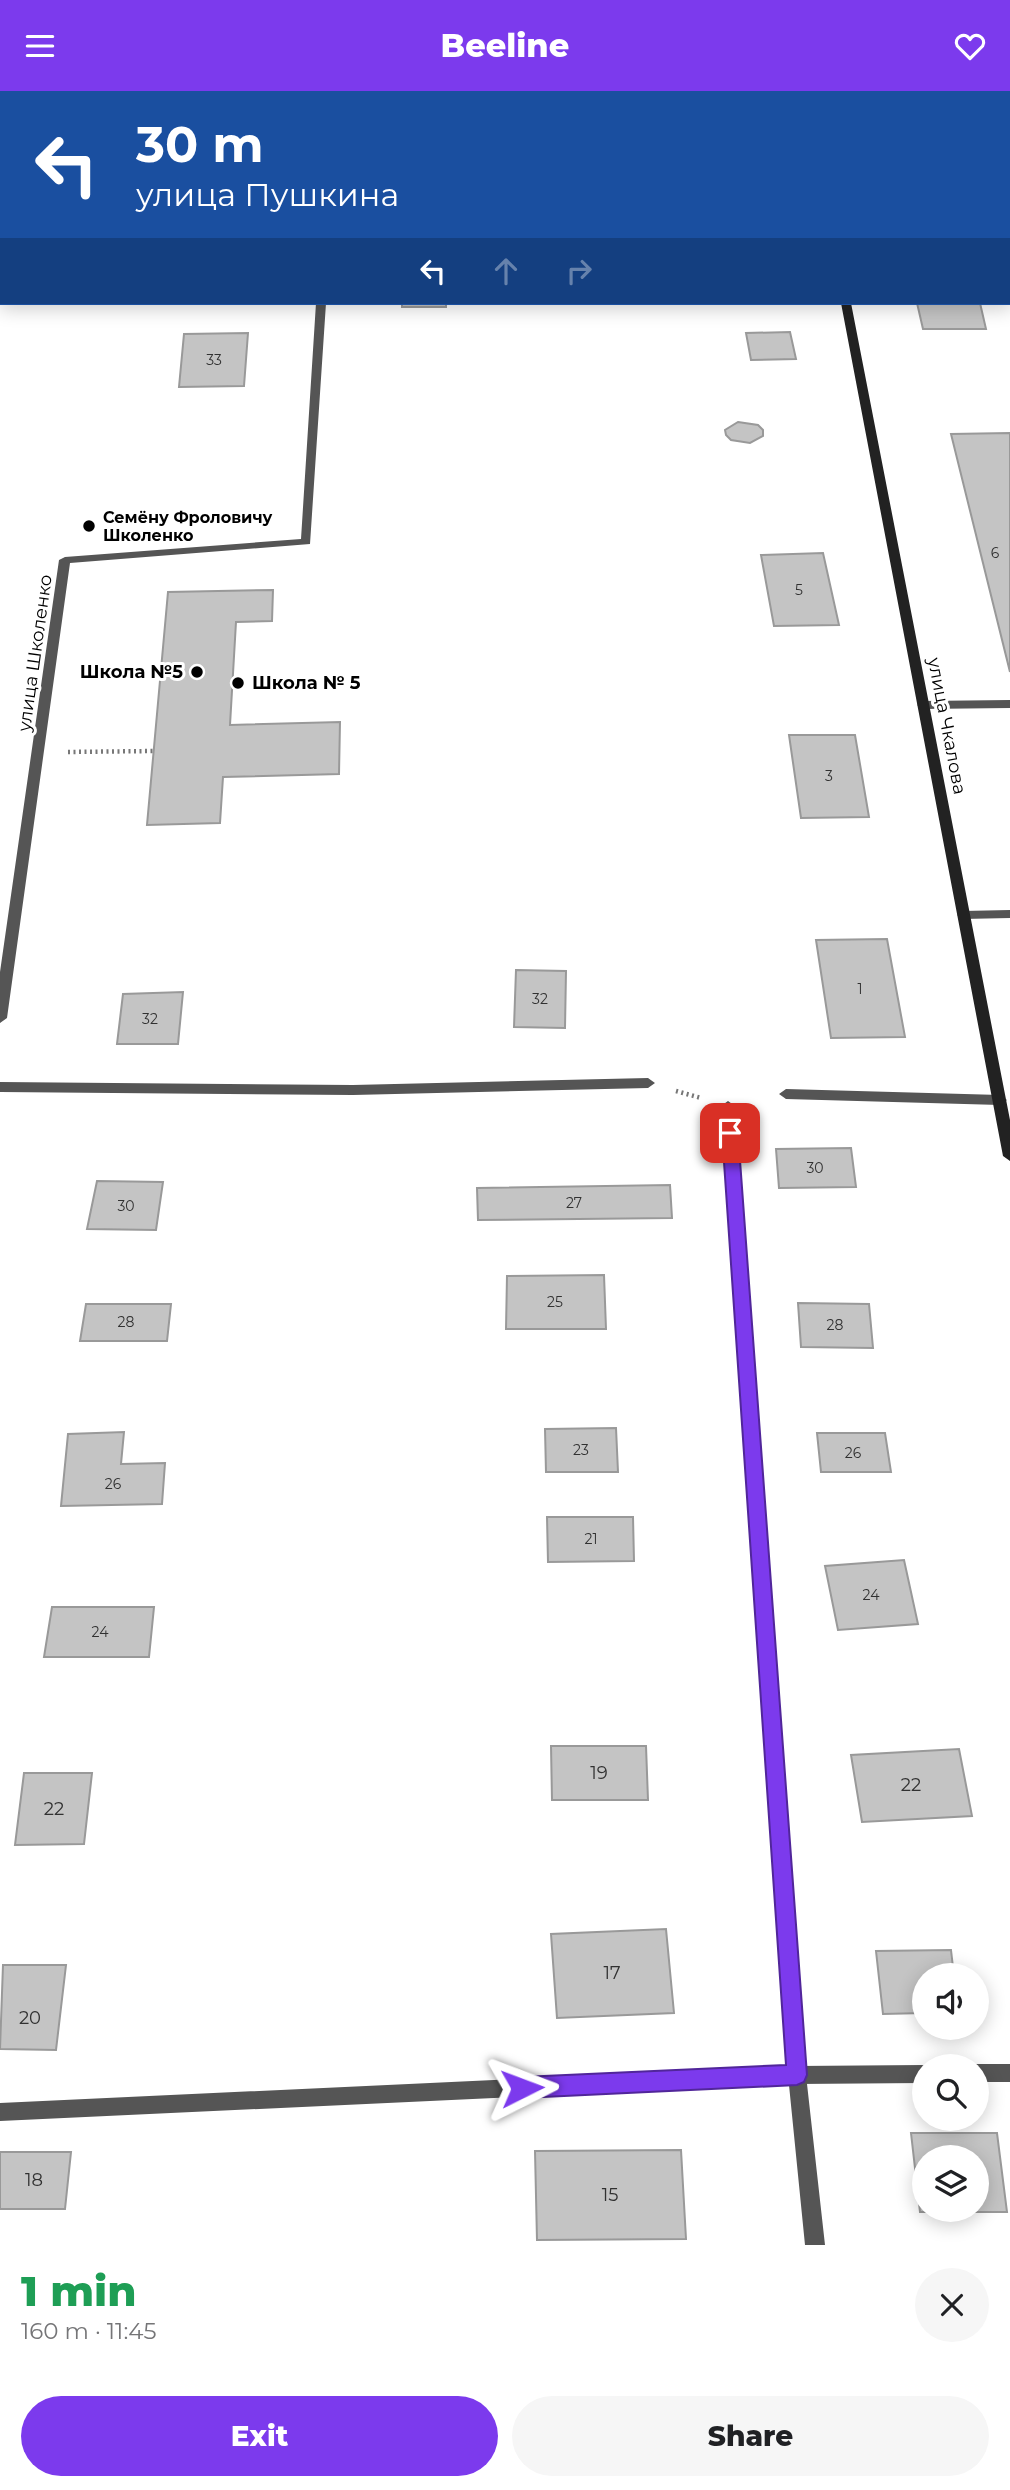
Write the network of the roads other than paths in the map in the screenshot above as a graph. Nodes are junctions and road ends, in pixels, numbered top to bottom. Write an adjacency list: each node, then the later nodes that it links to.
1 (321, 305): 7 (street, улица Школенко)
2 (846, 305): 4 (street, улица Чкалова)
3 (1010, 704): 4 (street)
4 (923, 705): 6 (street, улица Чкалова)
5 (1010, 914): 6 (street)
6 (963, 915): 11 (street, улица Чкалова)
7 (0, 1018)
8 (648, 1083): 9 (street)
9 (0, 1087)
10 (786, 1094): 11 (street)
11 (1000, 1100): 13 (street, улица Чкалова)
12 (728, 1106): 17 (street)
13 (1010, 1156)
14 (1010, 2073): 16 (street)
15 (912, 2074): 17 (street)
16 (989, 2074)
17 (797, 2075): 18 (street); 19 (street)
18 (0, 2112)
19 (815, 2245)

